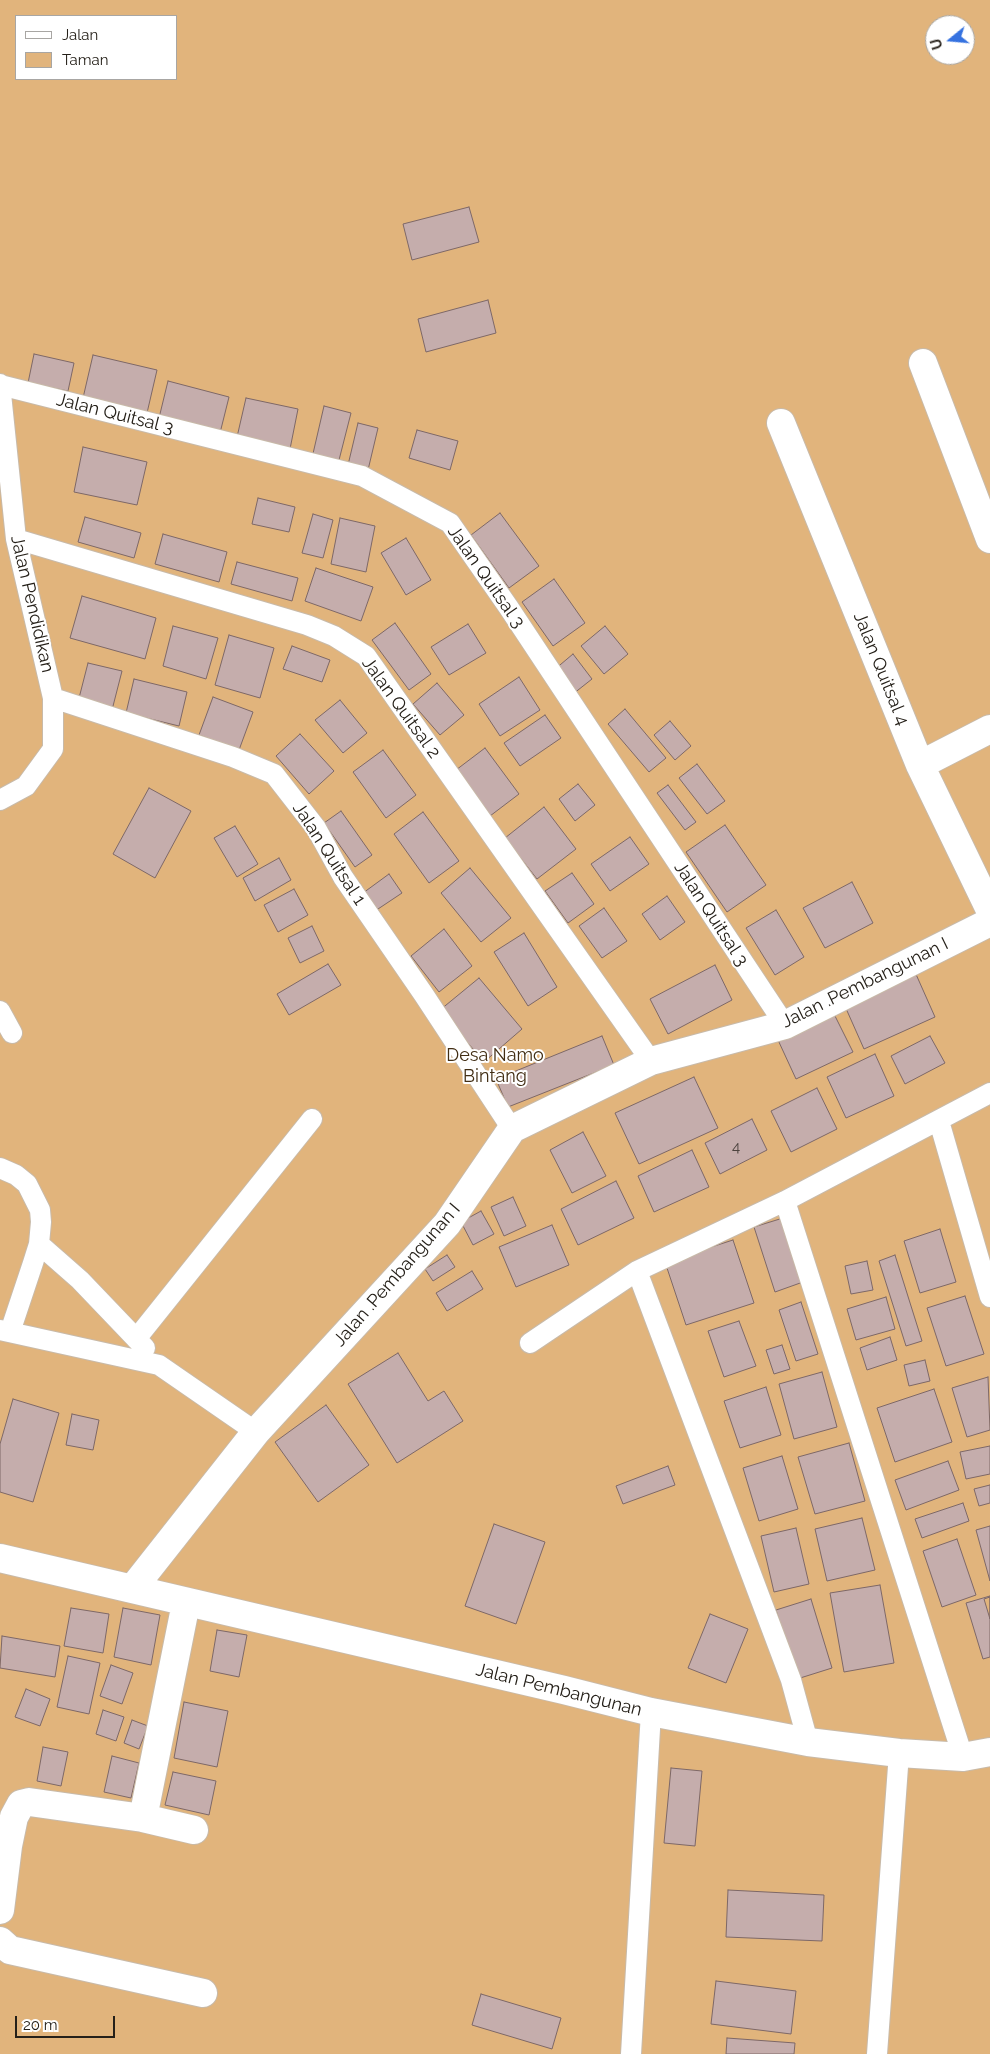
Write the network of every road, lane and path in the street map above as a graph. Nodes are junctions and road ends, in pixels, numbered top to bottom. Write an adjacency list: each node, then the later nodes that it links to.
1 (923, 364): 5 (street)
2 (0, 385): 4 (lane, Jalan Pendidikan); 13 (lane, Jalan Quitsal 3)
3 (781, 423): 8 (street, Jalan Quitsal 4)
4 (16, 539): 6 (lane, Jalan Pendidikan); 15 (lane, Jalan Quitsal 2)
5 (990, 539)
6 (53, 698): 9 (lane, Jalan Pendidikan); 19 (lane, Jalan Quitsal 1)
7 (990, 729): 8 (street)
8 (920, 765): 10 (street, Jalan Quitsal 4)
9 (0, 800)
10 (990, 910)
11 (990, 922): 13 (street, Jalan .Pembangunan I)
12 (0, 1012): 14 (lane)
13 (784, 1025): 15 (street, Jalan .Pembangunan I)
14 (12, 1033)
15 (651, 1061): 19 (street, Jalan .Pembangunan I)
16 (990, 1093): 18 (lane)
17 (312, 1118): 26 (lane)
18 (939, 1121): 21 (lane); 24 (lane)
19 (512, 1129): 29 (street, Jalan .Pembangunan I)
20 (0, 1168): 22 (lane)
21 (785, 1201): 23 (lane); 37 (lane)
22 (39, 1244): 25 (lane); 26 (lane)
23 (637, 1271): 27 (lane); 34 (lane)
24 (990, 1297)
25 (5, 1331): 28 (lane)
26 (136, 1338): 28 (lane)
27 (530, 1342)
28 (159, 1364): 29 (lane)
29 (256, 1432): 31 (street, Jalan .Pembangunan I)
30 (0, 1558): 31 (street, Jalan Pembangunan)
31 (133, 1588): 32 (street, Jalan Pembangunan)
32 (186, 1603): 33 (street, Jalan Pembangunan); 38 (street)
33 (651, 1712): 34 (street, Jalan Pembangunan); 44 (lane)
34 (808, 1742): 36 (street, Jalan Pembangunan)
35 (990, 1752): 37 (street, Jalan Pembangunan)
36 (899, 1753): 37 (street, Jalan Pembangunan); 45 (lane)
37 (963, 1756)
38 (143, 1818): 39 (street); 40 (street)
39 (194, 1830)
40 (4, 1845): 41 (street)
41 (0, 1910)
42 (0, 1941): 43 (street)
43 (203, 1994)
44 (632, 2054)
45 (877, 2054)

